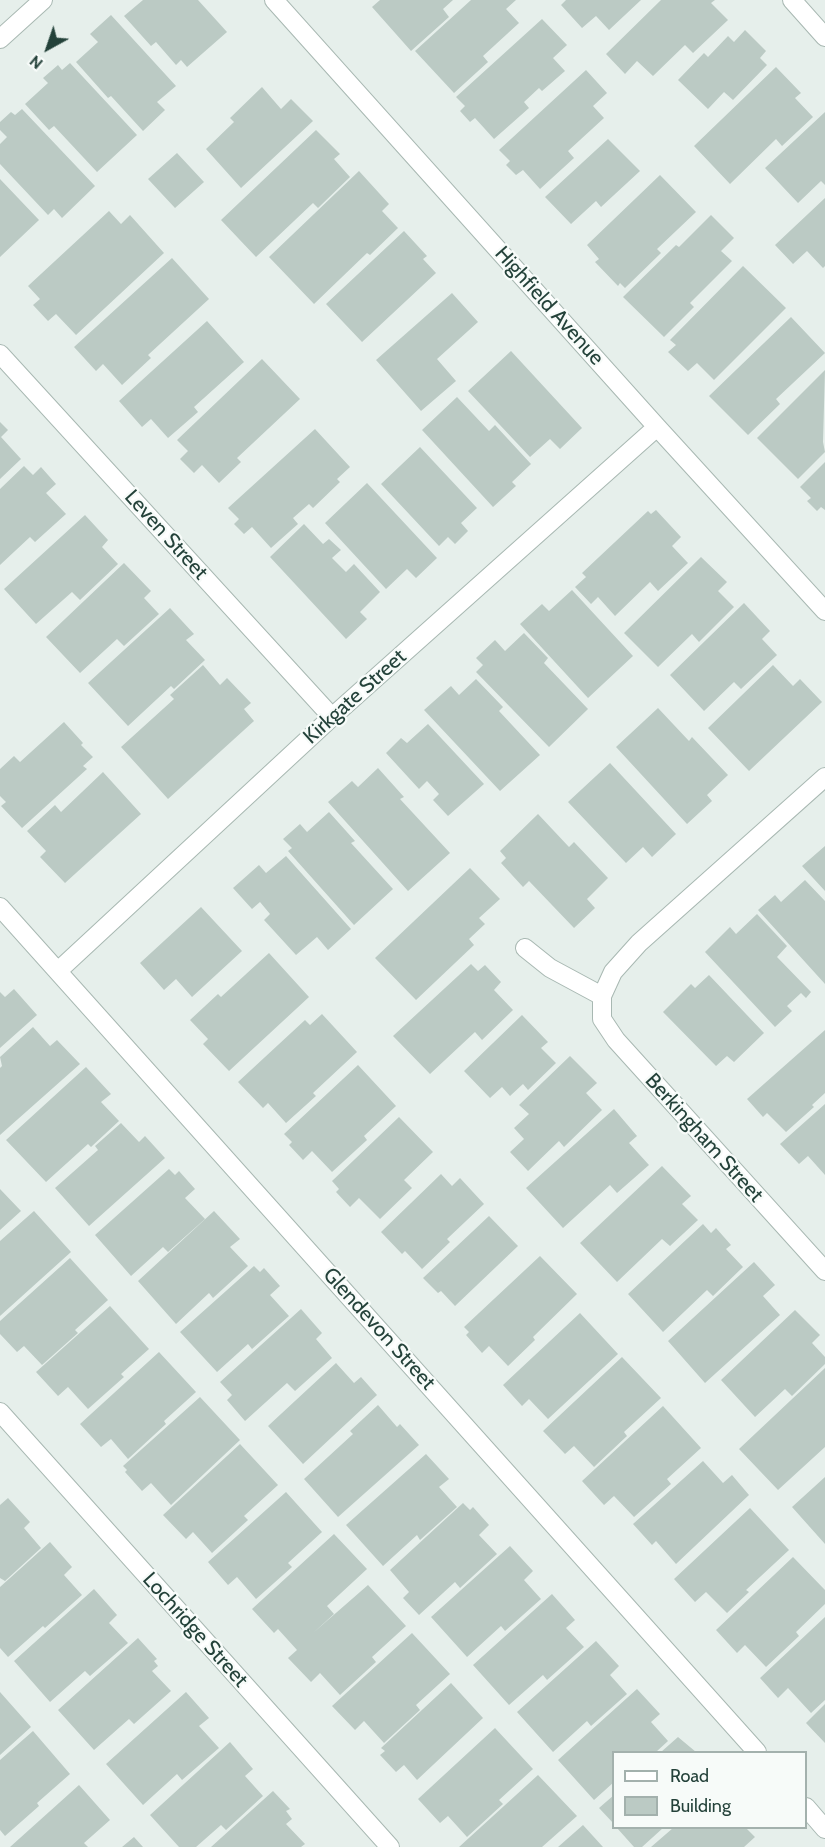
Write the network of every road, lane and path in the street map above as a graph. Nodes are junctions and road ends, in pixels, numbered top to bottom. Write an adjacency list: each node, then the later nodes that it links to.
1 (43, 0): 5 (street)
2 (274, 0): 7 (street, Highfield Avenue)
3 (792, 0): 4 (street)
4 (825, 37)
5 (0, 39)
6 (0, 354): 9 (street, Leven Street)
7 (657, 427): 8 (street, Highfield Avenue); 9 (street, Kirkgate Street)
8 (825, 611)
9 (332, 717): 13 (street, Kirkgate Street)
10 (825, 777): 14 (street)
11 (0, 907): 13 (street, Glendevon Street)
12 (525, 948): 14 (street)
13 (58, 971): 17 (street, Glendevon Street)
14 (602, 996): 15 (street, Berkingham Street)
15 (825, 1271)
16 (0, 1412): 20 (street, Lochridge Street)
17 (756, 1751)
18 (807, 1808): 19 (street)
19 (825, 1829)
20 (390, 1847)

